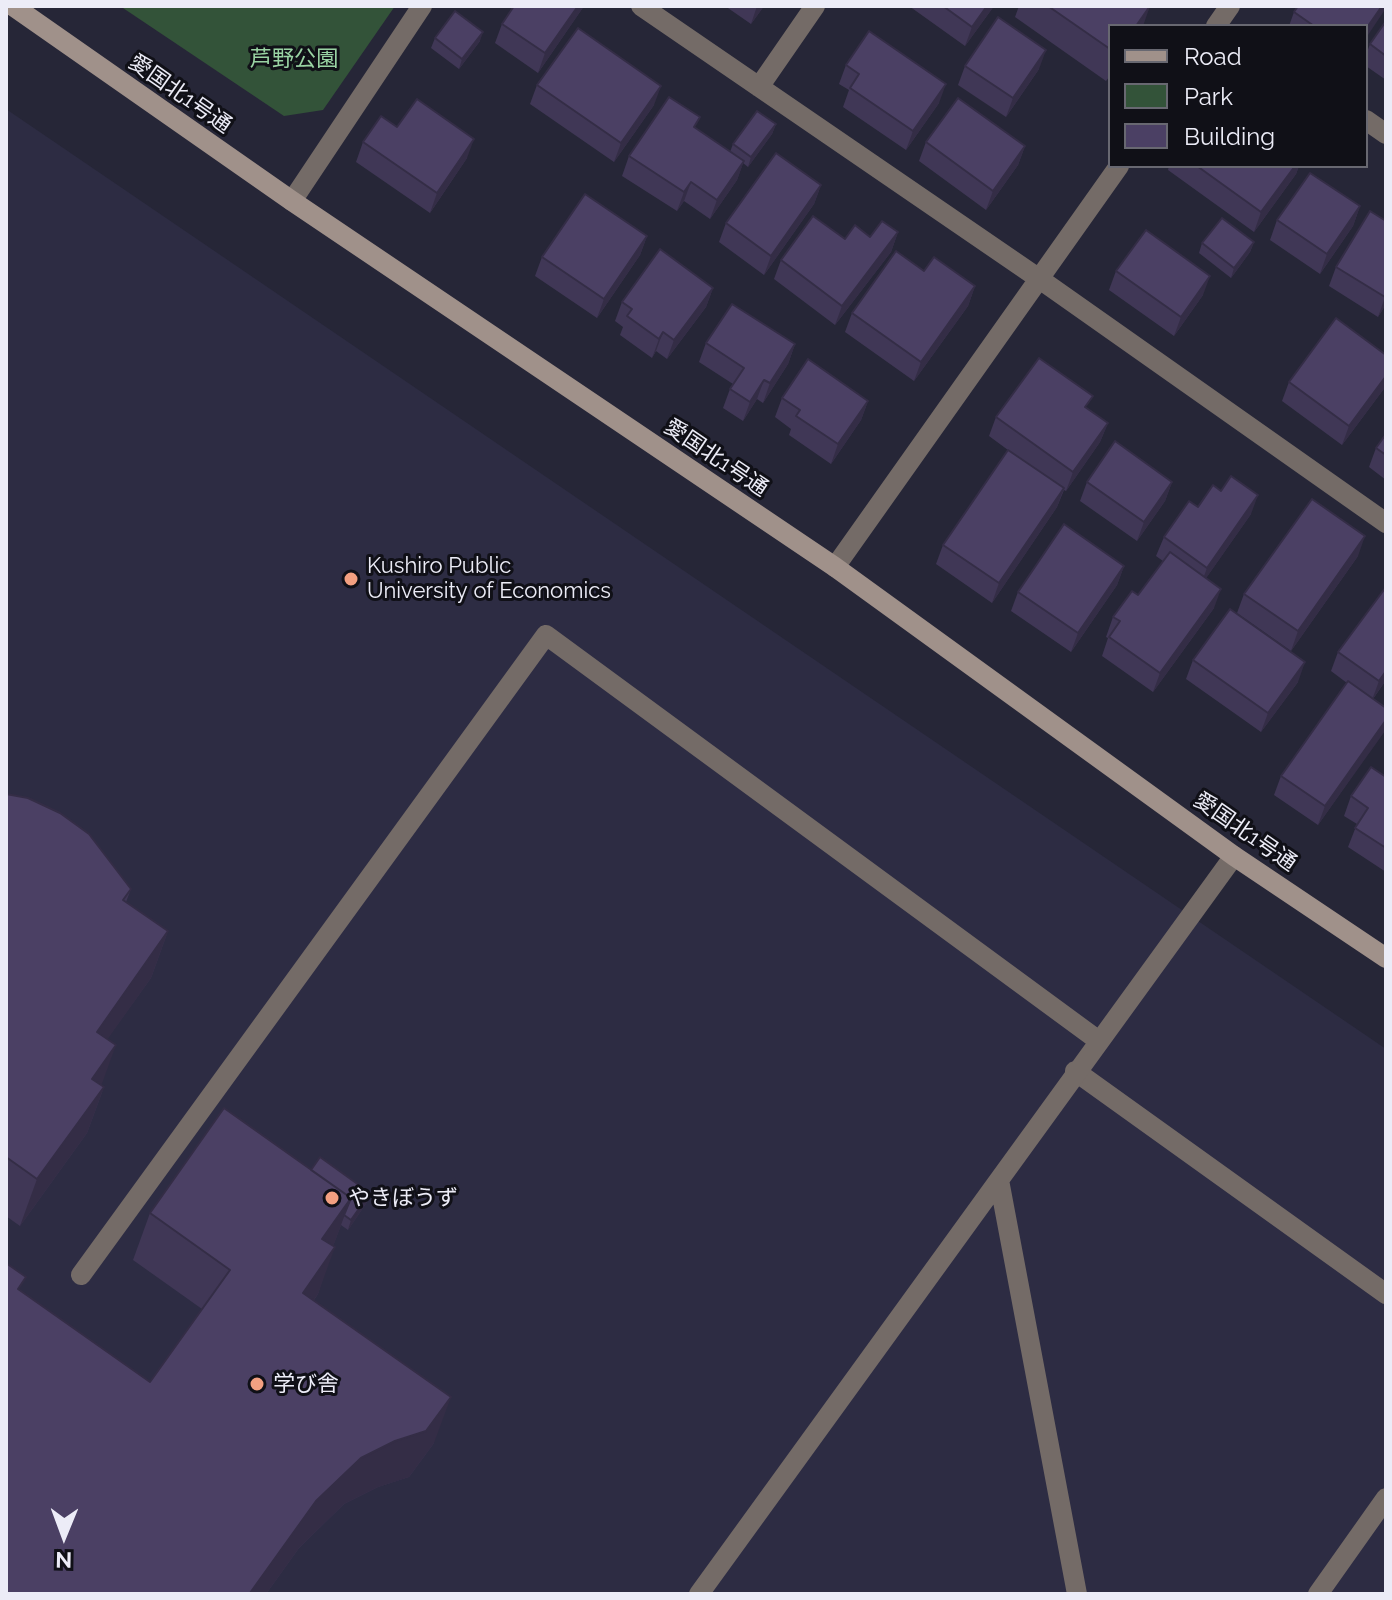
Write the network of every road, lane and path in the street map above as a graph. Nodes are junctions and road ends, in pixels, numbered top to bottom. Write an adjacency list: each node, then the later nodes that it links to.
1 (13, 6): 9 (street, 愛国北1号通)
2 (422, 6): 9 (street)
3 (641, 6): 5 (street)
4 (815, 6): 5 (street)
5 (759, 87): 10 (street)
6 (1368, 121): 7 (street)
7 (1386, 134)
8 (1118, 168): 10 (street)
9 (292, 201): 12 (street, 愛国北1号通)
10 (1041, 280): 11 (street); 12 (street)
11 (1386, 523)
12 (835, 567): 13 (street, 愛国北1号通)
13 (1234, 856): 14 (street, 愛国北1号通); 15 (street)
14 (1386, 958)
15 (1099, 1041): 16 (street); 18 (street)
16 (1075, 1071): 17 (street); 19 (street)
17 (999, 1180): 21 (street); 22 (street)
18 (81, 1275)
19 (1386, 1294)
20 (1386, 1498): 23 (street)
21 (699, 1594)
22 (1077, 1594)
23 (1318, 1594)

